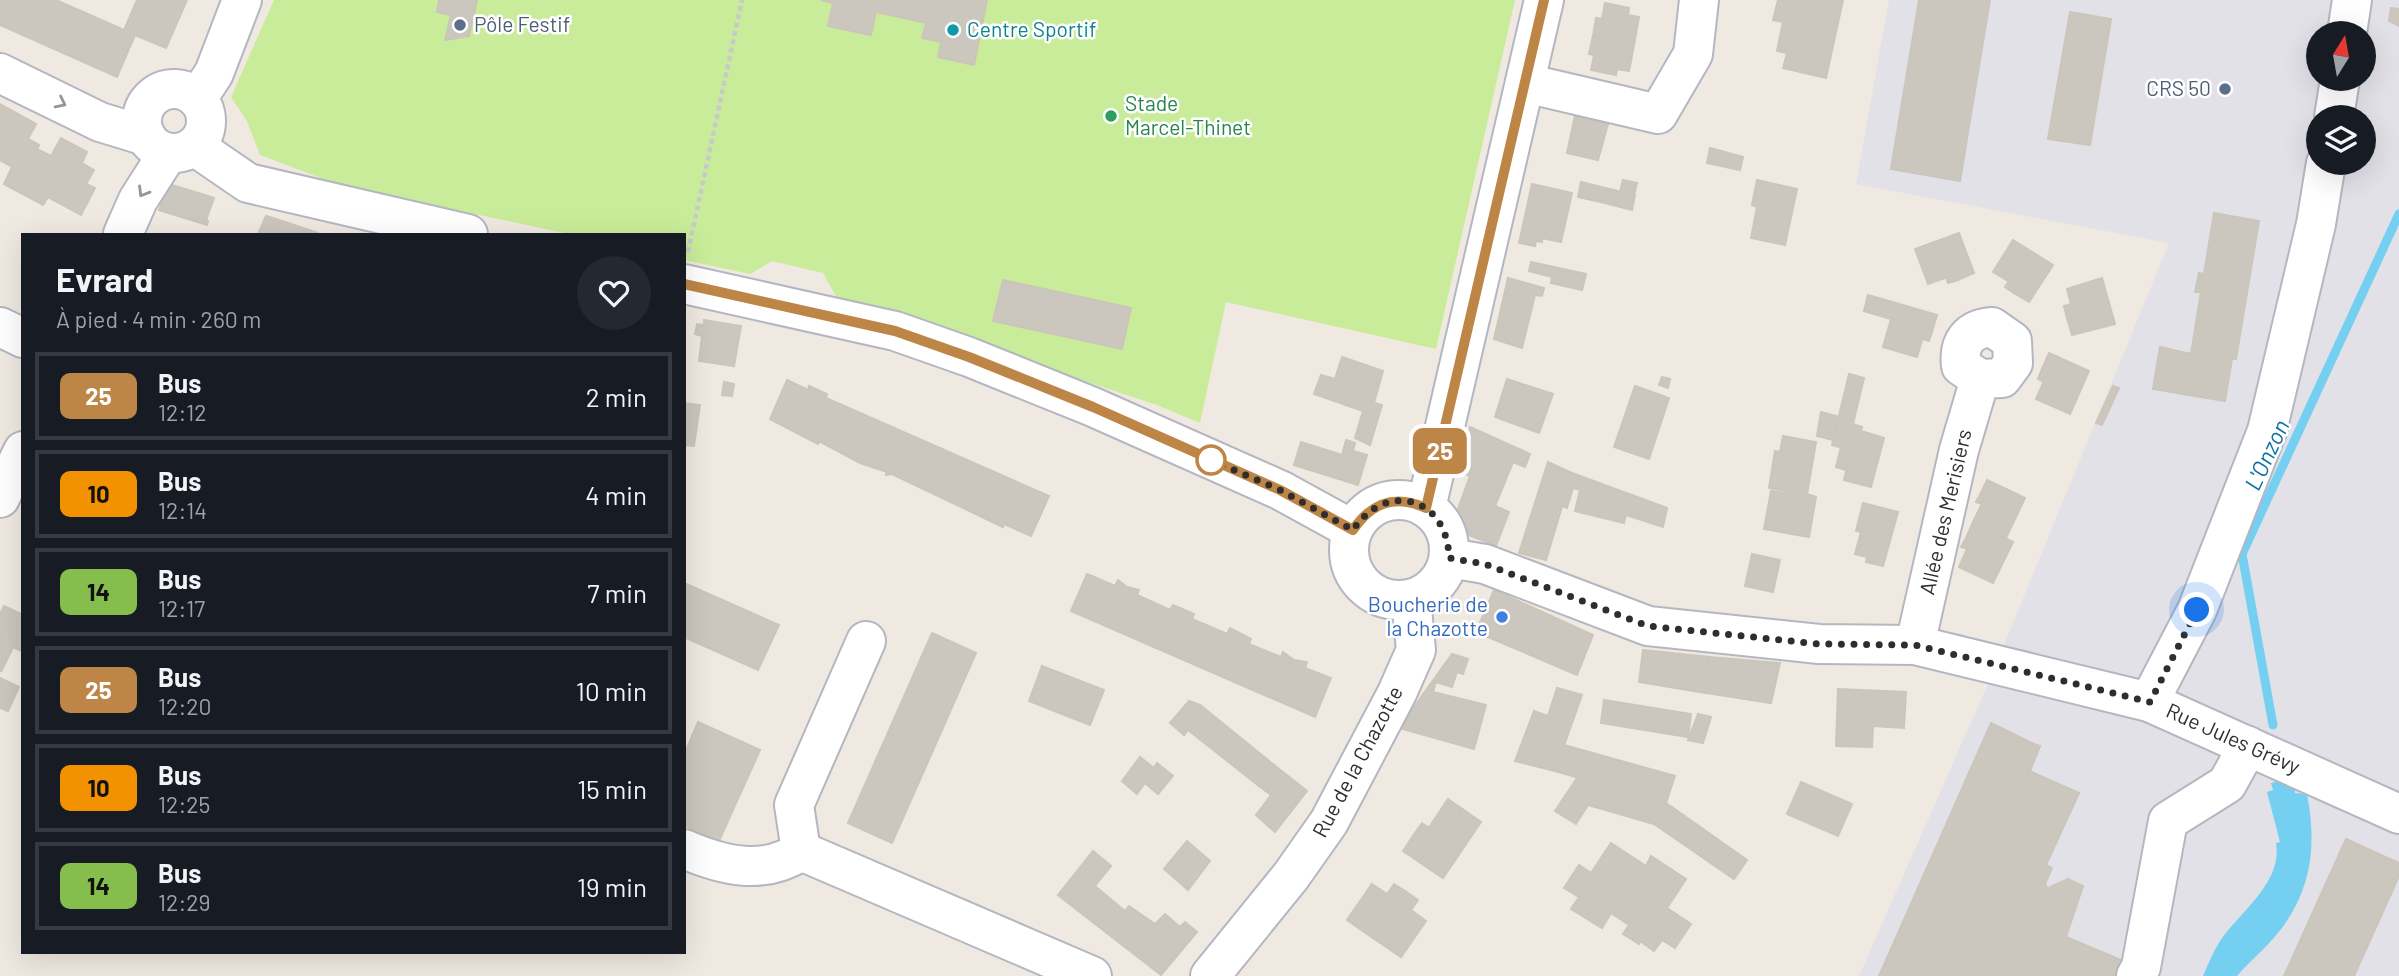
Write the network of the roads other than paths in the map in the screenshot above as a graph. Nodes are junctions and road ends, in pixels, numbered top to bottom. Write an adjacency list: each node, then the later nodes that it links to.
1 (243, 0): 8 (street)
2 (1544, 0): 7 (street)
3 (1699, 0): 7 (street)
4 (2352, 0): 5 (street)
5 (2349, 21)
6 (0, 74): 9 (street, one-way to 9)
7 (1525, 83): 19 (street)
8 (197, 99): 9 (street); 9 (street)
9 (169, 145): 11 (street, one-way to 11); 12 (street)
10 (2324, 175): 25 (street)
11 (123, 233)
12 (464, 233)
13 (686, 269): 20 (street)
14 (0, 327): 15 (street)
15 (21, 337)
16 (1980, 379): 24 (street, Allée des Merisiers)
17 (21, 455): 18 (street)
18 (0, 498)
19 (1426, 508): 20 (street); 21 (street)
20 (1353, 530): 22 (street)
21 (1449, 558): 22 (street); 24 (street, Rue Jules Grévy)
22 (1411, 599): 31 (street, Rue de la Chazotte)
23 (866, 641): 29 (street)
24 (1915, 645): 25 (street, Rue Jules Grévy)
25 (2150, 702): 26 (street, Rue Jules Grévy)
26 (2248, 746): 27 (street, Rue Jules Grévy); 32 (street)
27 (2399, 814)
28 (686, 850): 29 (street)
29 (801, 851): 30 (street)
30 (1093, 976)
31 (1210, 976)
32 (2136, 976)

